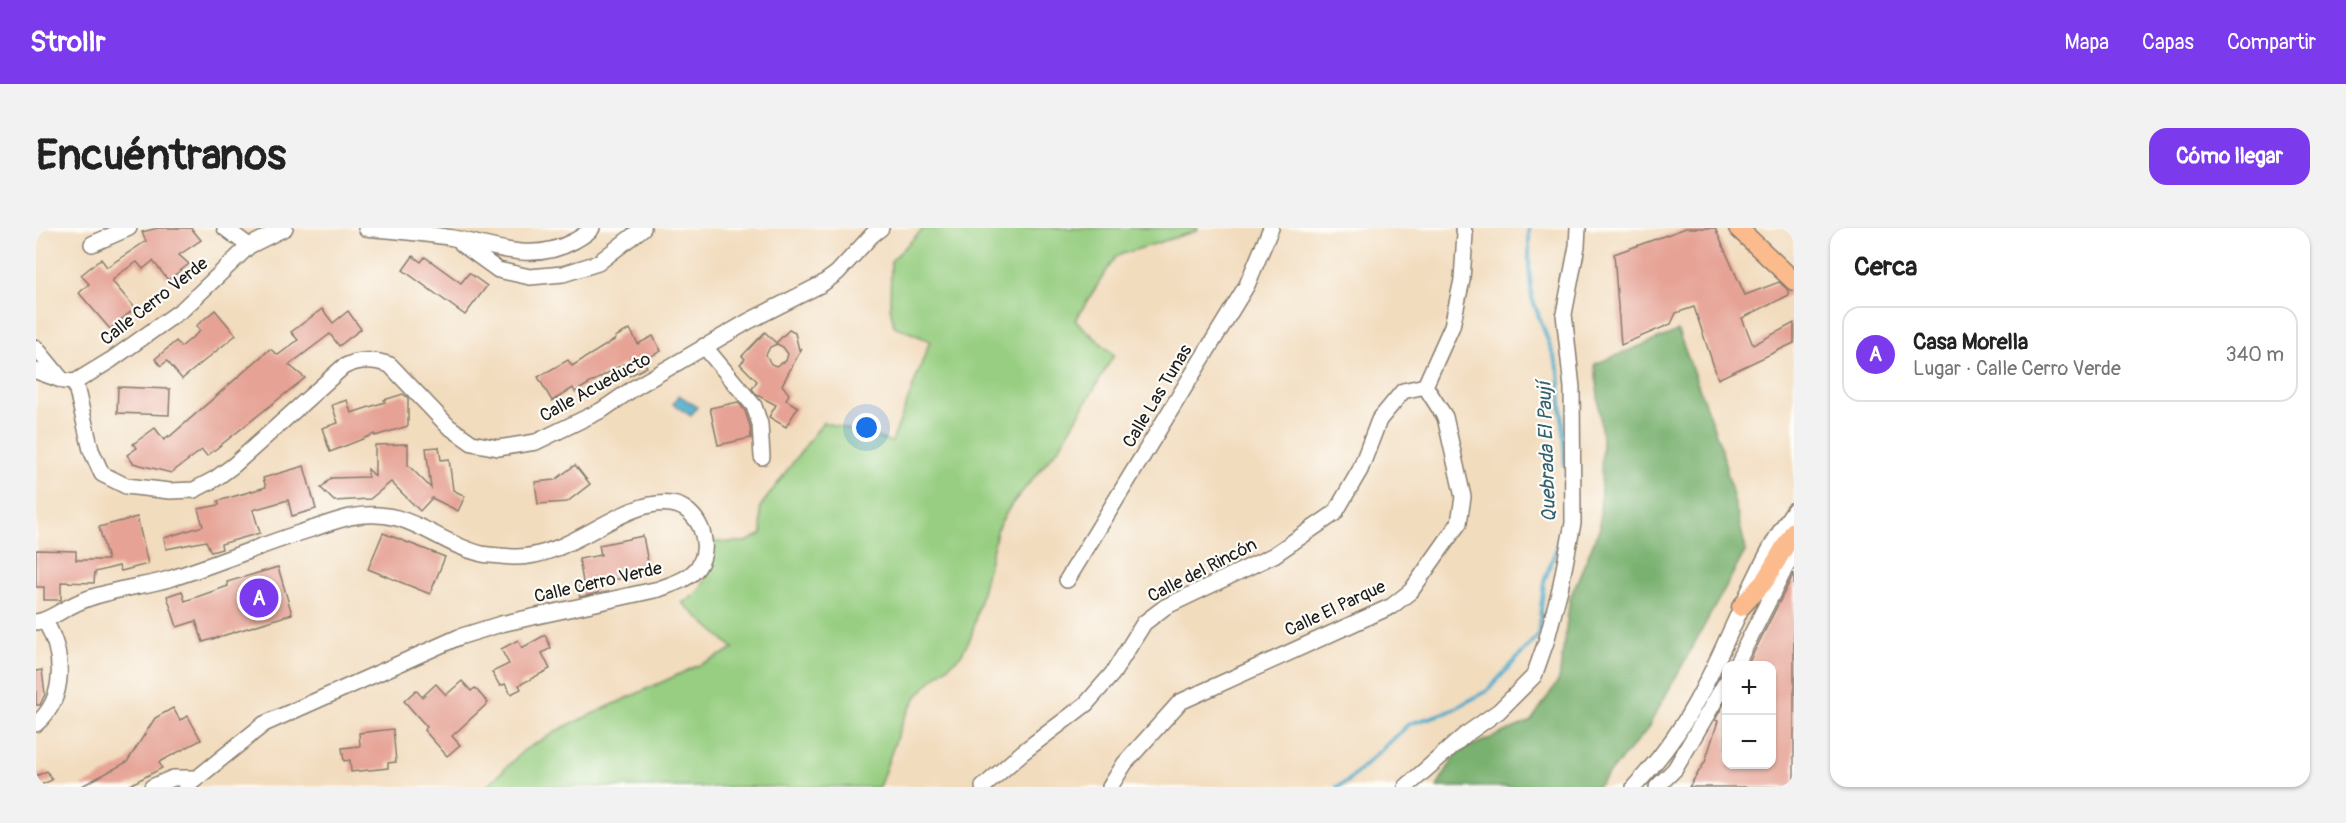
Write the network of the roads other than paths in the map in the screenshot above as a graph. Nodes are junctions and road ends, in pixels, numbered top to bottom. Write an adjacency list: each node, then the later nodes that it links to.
1 (129, 228): 14 (street)
2 (225, 228): 15 (street)
3 (285, 228): 15 (street, Calle Cerro Verde)
4 (366, 228): 13 (street)
5 (592, 228): 13 (street)
6 (643, 228): 13 (street)
7 (881, 228): 18 (street, Calle Acueducto)
8 (1271, 228): 27 (street, Calle Las Tunas)
9 (1463, 228): 22 (street)
10 (1578, 228): 38 (street)
11 (1738, 228): 17 (main road)
12 (1756, 228): 16 (main road)
13 (454, 238)
14 (92, 244)
15 (249, 246): 21 (street, Calle Cerro Verde)
16 (1794, 264)
17 (1794, 281)
18 (704, 346): 21 (street, Calle Acueducto); 23 (street)
19 (36, 348): 21 (street)
20 (36, 370): 21 (street)
21 (69, 382)
22 (1425, 386): 36 (street, Calle del Rincón); 37 (street, Calle El Parque)
23 (762, 457)
24 (1794, 510): 28 (street)
25 (1794, 531): 28 (main road)
26 (1794, 551): 30 (street)
27 (1067, 580)
28 (1741, 607): 34 (street)
29 (41, 621): 32 (street); 33 (street, Calle Cerro Verde)
30 (1739, 661)
31 (1722, 689): 39 (street)
32 (36, 723)
33 (190, 782): 35 (street)
34 (1638, 786)
35 (152, 787)
36 (983, 787)
37 (1110, 787)
38 (1406, 787)
39 (1658, 787)

